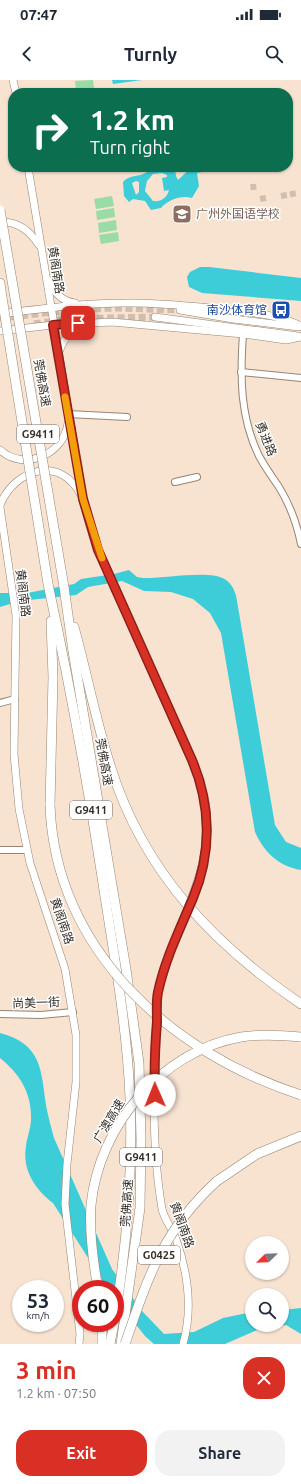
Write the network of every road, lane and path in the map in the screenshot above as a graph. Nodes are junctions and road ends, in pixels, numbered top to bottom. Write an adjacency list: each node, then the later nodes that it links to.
1 (29, 172): 4 (main road, 黄阁南路)
2 (0, 210): 31 (highway, 莞佛高速 / G9411, bridge)
3 (0, 222): 4 (main road)
4 (42, 255): 5 (main road, 黄阁南路)
5 (45, 275): 7 (main road); 8 (main road, 黄阁南路)
6 (0, 282): 30 (highway, 莞佛高速 / G9411, bridge)
7 (85, 305): 8 (main road); 14 (main road)
8 (50, 308): 10 (main road); 13 (main road, 黄阁南路)
9 (180, 310): 14 (main road)
10 (0, 314)
11 (155, 317): 17 (main road)
12 (90, 322): 13 (main road); 16 (main road); 18 (main road)
13 (53, 325): 15 (main road); 18 (main road, 黄阁南路)
14 (301, 326)
15 (0, 331)
16 (243, 334): 17 (main road); 19 (street, 勇进路)
17 (301, 337)
18 (58, 354): 21 (main road, 黄阁南路)
19 (241, 372): 20 (street); 28 (street, 勇进路)
20 (301, 378)
21 (68, 414): 22 (street); 23 (main road); 26 (main road, 黄阁南路)
22 (127, 417)
23 (0, 450)
24 (197, 477): 25 (street)
25 (175, 482)
26 (83, 499): 27 (main road); 51 (main road, 黄阁南路, bridge)
27 (0, 506): 32 (main road, 黄阁南路)
28 (300, 529): 29 (street, 勇进路)
29 (301, 544)
30 (58, 651): 40 (highway, bridge); 43 (highway, 莞佛高速 / G9411, bridge)
31 (77, 651): 36 (highway); 49 (highway, 莞佛高速 / G9411, bridge)
32 (15, 699): 33 (street); 35 (main road, 黄阁南路)
33 (0, 702)
34 (0, 850): 35 (street)
35 (27, 850): 37 (main road, 黄阁南路)
36 (301, 1004)
37 (73, 1012): 38 (street, 尚美一街); 46 (main road, 黄阁南路)
38 (0, 1014)
39 (301, 1037): 42 (highway, 广澳高速, bridge)
40 (301, 1095)
41 (301, 1136): 50 (highway, G0425, bridge)
42 (97, 1280)
43 (120, 1280)
44 (102, 1332): 47 (highway)
45 (112, 1332): 48 (highway)
46 (79, 1344)
47 (102, 1344)
48 (110, 1344)
49 (121, 1344)
50 (125, 1344)
51 (183, 1344)

